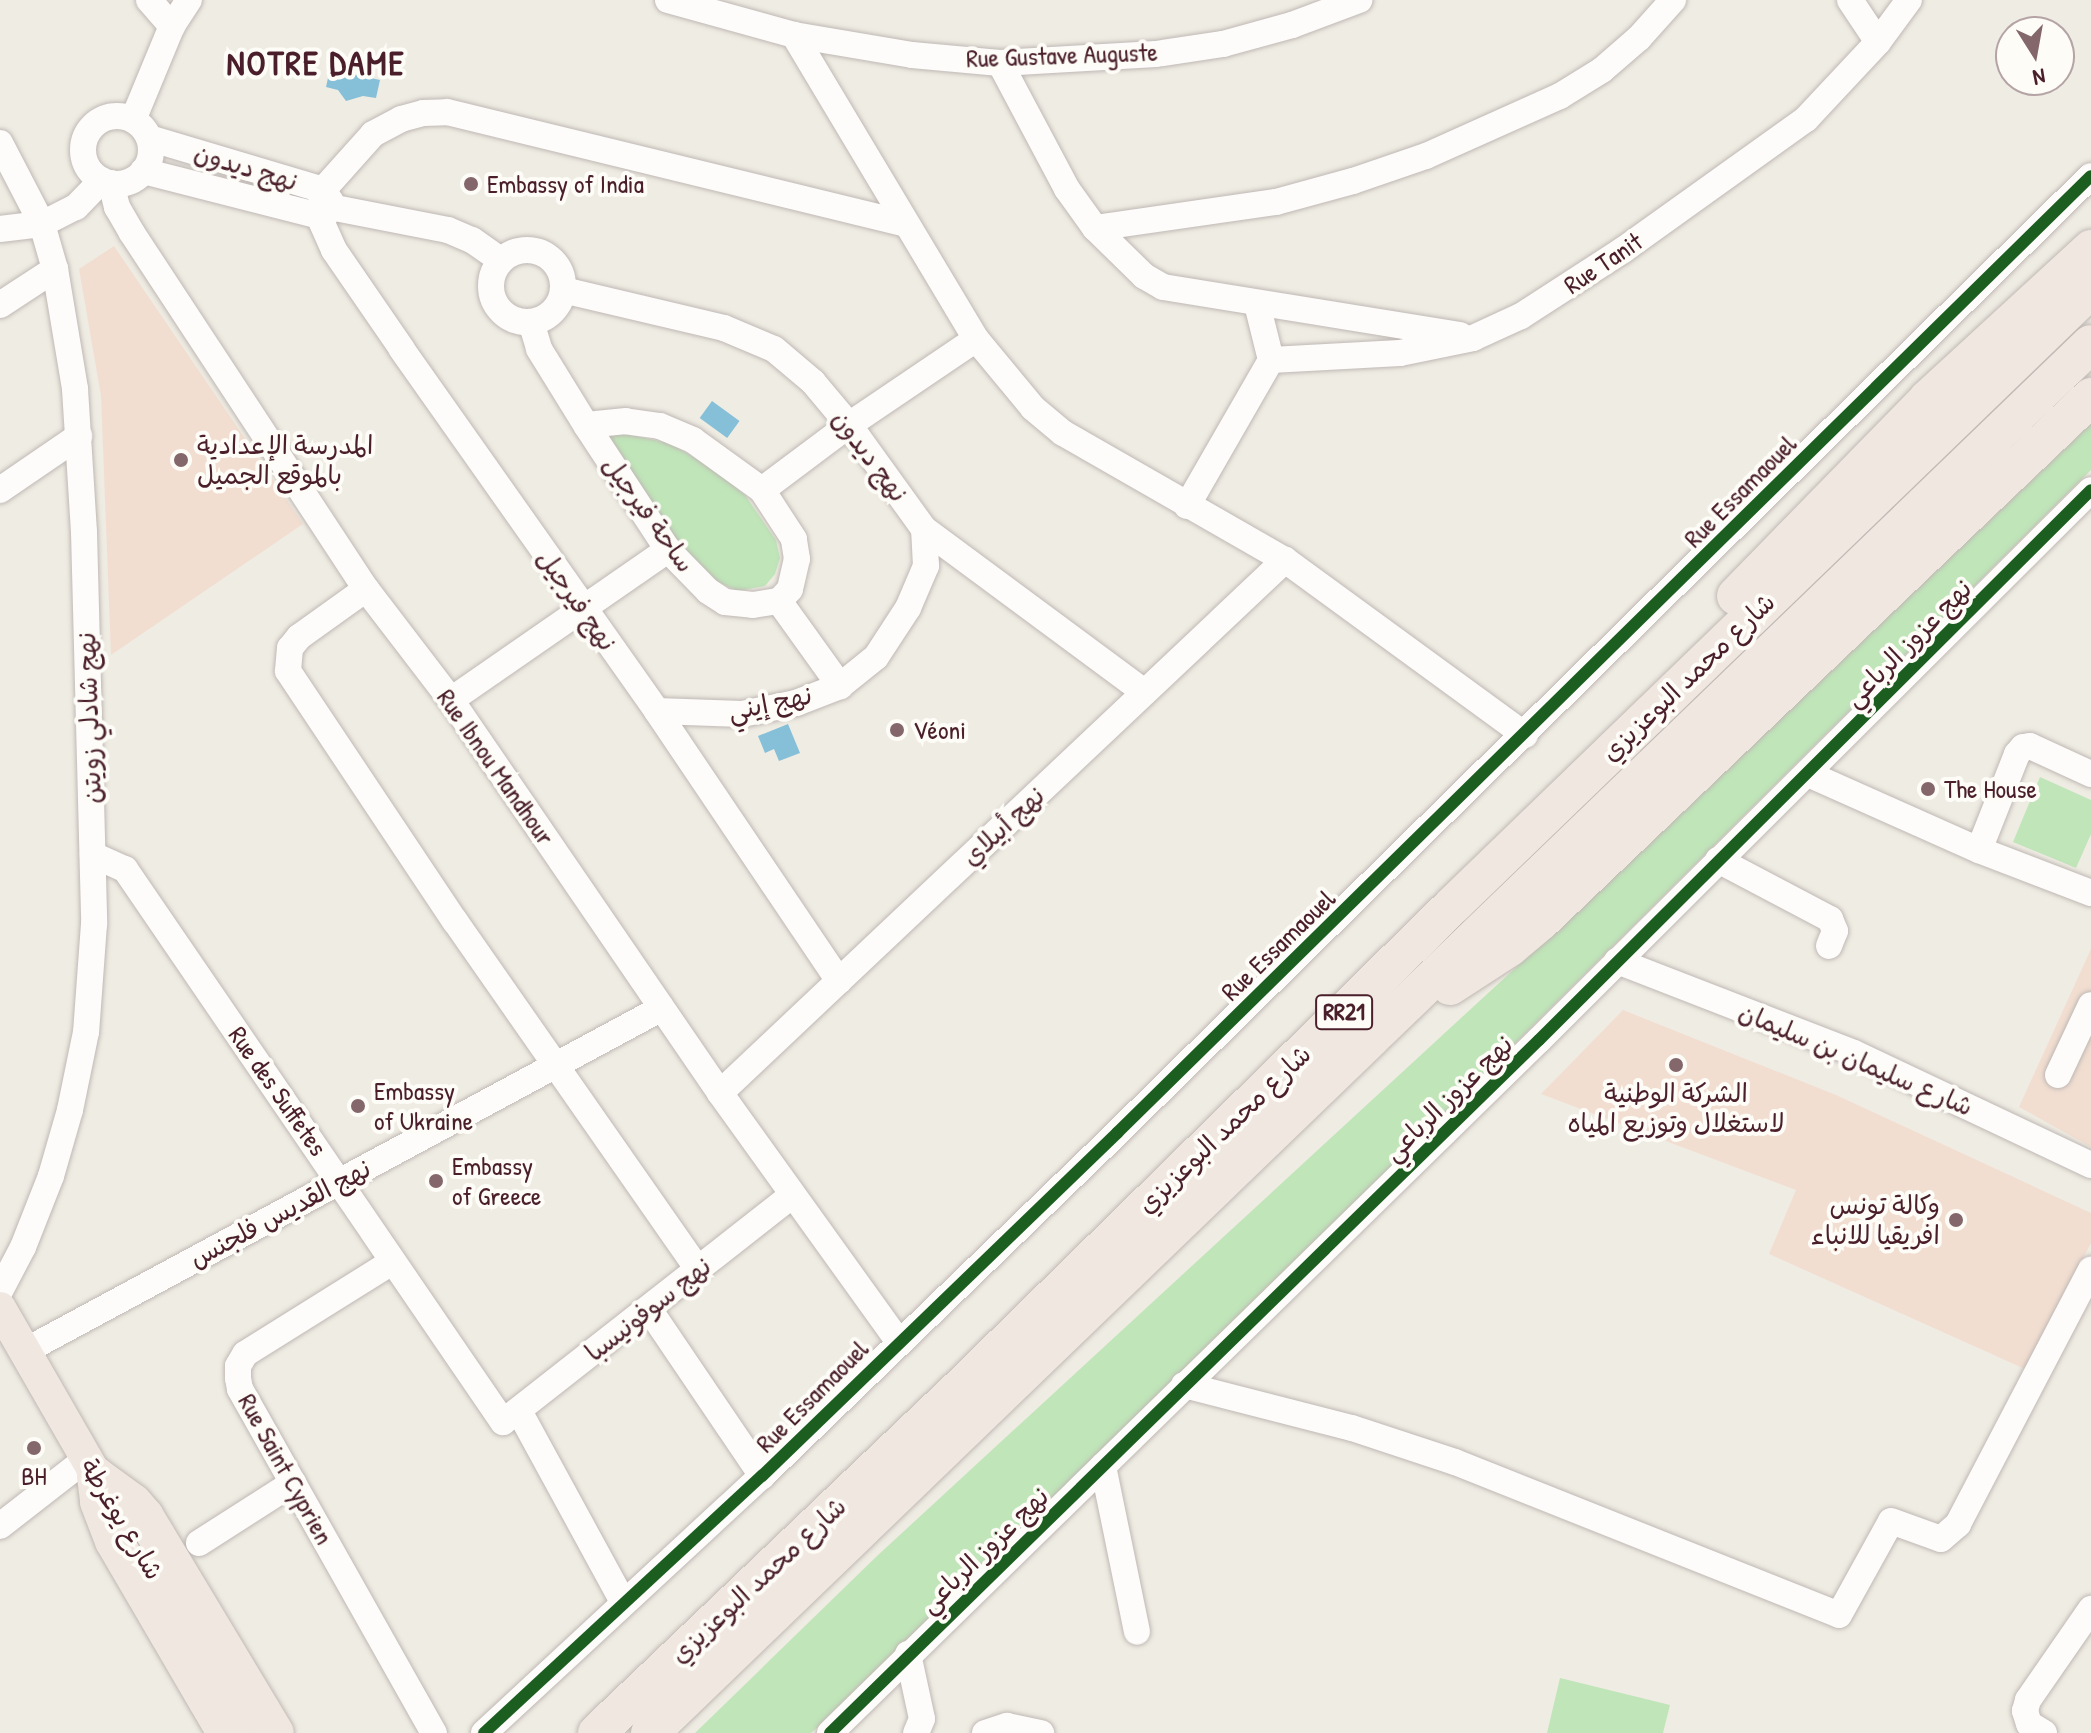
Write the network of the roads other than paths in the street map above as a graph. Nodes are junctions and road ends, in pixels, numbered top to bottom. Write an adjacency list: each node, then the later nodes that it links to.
1 (149, 0): 8 (street)
2 (189, 0): 8 (street)
3 (668, 0): 9 (street, Rue Gustave Auguste)
4 (1359, 0): 11 (street, Rue Gustave Auguste)
5 (1673, 0): 20 (street)
6 (1850, 0): 10 (street)
7 (1909, 0): 10 (street, Rue Tanit)
8 (172, 26): 12 (street)
9 (794, 35): 11 (street, Rue Gustave Auguste); 19 (street)
10 (1878, 42): 30 (street, Rue Tanit)
11 (1000, 63): 20 (street)
12 (141, 129): 14 (street); 16 (street); 17 (street, نهج ديدون)
13 (0, 143): 18 (street, نهج شادلي زويتن)
14 (143, 171): 16 (street); 17 (street, نهج ديدون)
15 (2091, 176): 53 (street, Rue Essamaouel)
16 (106, 181): 18 (street); 45 (street, Rue Ibnou Mandhour)
17 (326, 205): 19 (street); 23 (street, نهج ديدون); 47 (street, نهج فيرجيل)
18 (42, 224): 21 (street); 24 (street, نهج شادلي زويتن)
19 (905, 224): 31 (street)
20 (1095, 228): 27 (street)
21 (0, 229)
22 (2091, 249): 50 (highway)
23 (501, 260): 26 (street); 29 (street)
24 (55, 269): 28 (street); 37 (street, نهج شادلي زويتن)
25 (2091, 289): 50 (highway, شارع محمد البوعزيزي / RR21)
26 (563, 290): 29 (street); 36 (street, نهج ديدون)
27 (1257, 304): 30 (street); 33 (street)
28 (0, 305)
29 (531, 322): 35 (street, ساحة فيرجيل)
30 (1473, 338): 33 (street, Rue Tanit)
31 (976, 339): 36 (street); 41 (street)
32 (2091, 344): 65 (highway, شارع محمد البوعزيزي / RR21)
33 (1271, 360): 41 (street)
34 (2091, 397): 65 (highway)
35 (586, 425): 39 (street, ساحة فيرجيل); 43 (street, ساحة فيرجيل)
36 (849, 425): 39 (street); 42 (street, نهج ديدون)
37 (79, 436): 38 (street); 57 (street, نهج شادلي زويتن)
38 (0, 490)
39 (762, 490): 46 (street, ساحة فيرجيل)
40 (2091, 490): 54 (street, نهج عزوز الرباعي)
41 (1187, 506): 44 (street)
42 (924, 529): 48 (street, نهج إيني); 49 (street, نهج ديدون)
43 (668, 550): 46 (street, ساحة فيرجيل); 47 (street)
44 (1285, 560): 49 (street, نهج أبيلاي); 53 (street)
45 (366, 589): 51 (street, Rue Ibnou Mandhour); 66 (street)
46 (779, 601): 48 (street)
47 (583, 609): 51 (street); 52 (street, نهج فيرجيل)
48 (840, 686): 52 (street, نهج إيني)
49 (1144, 692): 62 (street, نهج أبيلاي)
50 (1671, 693): 97 (highway, شارع محمد البوعزيزي / RR21)
51 (451, 700): 64 (street, Rue Ibnou Mandhour)
52 (657, 711): 62 (street, نهج فيرجيل)
53 (1525, 735): 78 (street, Rue Essamaouel)
54 (1808, 774): 56 (street); 58 (street, نهج عزوز الرباعي)
55 (2091, 774): 56 (street)
56 (1979, 850): 59 (street)
57 (93, 855): 70 (street, Rue des Suffetes); 75 (street, نهج شادلي زويتن)
58 (1718, 860): 60 (street); 61 (street, نهج عزوز الرباعي)
59 (2091, 893)
60 (1829, 946)
61 (1617, 961): 69 (street, شارع سليمان بن سليمان); 80 (street, نهج عزوز الرباعي)
62 (839, 981): 68 (street, نهج أبيلاي)
63 (2091, 1005): 67 (street)
64 (662, 1008): 66 (street, نهج القديس فلجنس); 68 (street, Rue Ibnou Mandhour)
65 (1404, 1008): 92 (highway, شارع محمد البوعزيزي / RR21)
66 (558, 1065): 70 (street, نهج القديس فلجنس); 73 (street)
67 (2058, 1075)
68 (720, 1093): 71 (street, Rue Ibnou Mandhour)
69 (2091, 1165)
70 (339, 1180): 72 (street, Rue des Suffetes); 79 (street, نهج القديس فلجنس)
71 (792, 1195): 73 (street, نهج سوفونيسبا); 78 (street, Rue Ibnou Mandhour)
72 (392, 1262): 81 (street, Rue des Suffetes); 85 (street, Rue Saint Cyprien)
73 (698, 1269): 77 (street, نهج سوفونيسبا)
74 (2091, 1270): 80 (street)
75 (0, 1291)
76 (0, 1308): 79 (main road, شارع يوغرطة)
77 (649, 1309): 81 (street, نهج سوفونيسبا); 84 (street)
78 (898, 1341): 84 (street, Rue Essamaouel)
79 (25, 1351): 83 (main road, شارع يوغرطة)
80 (1184, 1385): 82 (street, نهج عزوز الرباعي)
81 (511, 1416): 88 (street, Rue des Suffetes)
82 (1103, 1466): 90 (street); 91 (street, نهج عزوز الرباعي)
83 (91, 1468): 86 (street); 93 (highway)
84 (762, 1476): 88 (street, Rue Essamaouel)
85 (293, 1483): 87 (street); 95 (street, Rue Saint Cyprien)
86 (0, 1526)
87 (199, 1543)
88 (623, 1602): 96 (street, Rue Essamaouel)
89 (2088, 1621): 102 (street)
90 (1137, 1632)
91 (908, 1654): 99 (street, نهج عزوز الرباعي); 100 (street)
92 (680, 1717): 98 (highway, شارع محمد البوعزيزي / RR21)
93 (250, 1732)
94 (1037, 1732): 101 (street)
95 (434, 1733)
96 (484, 1733)
97 (597, 1733)
98 (650, 1733)
99 (830, 1733)
100 (916, 1733)
101 (985, 1733)
102 (2044, 1733)

